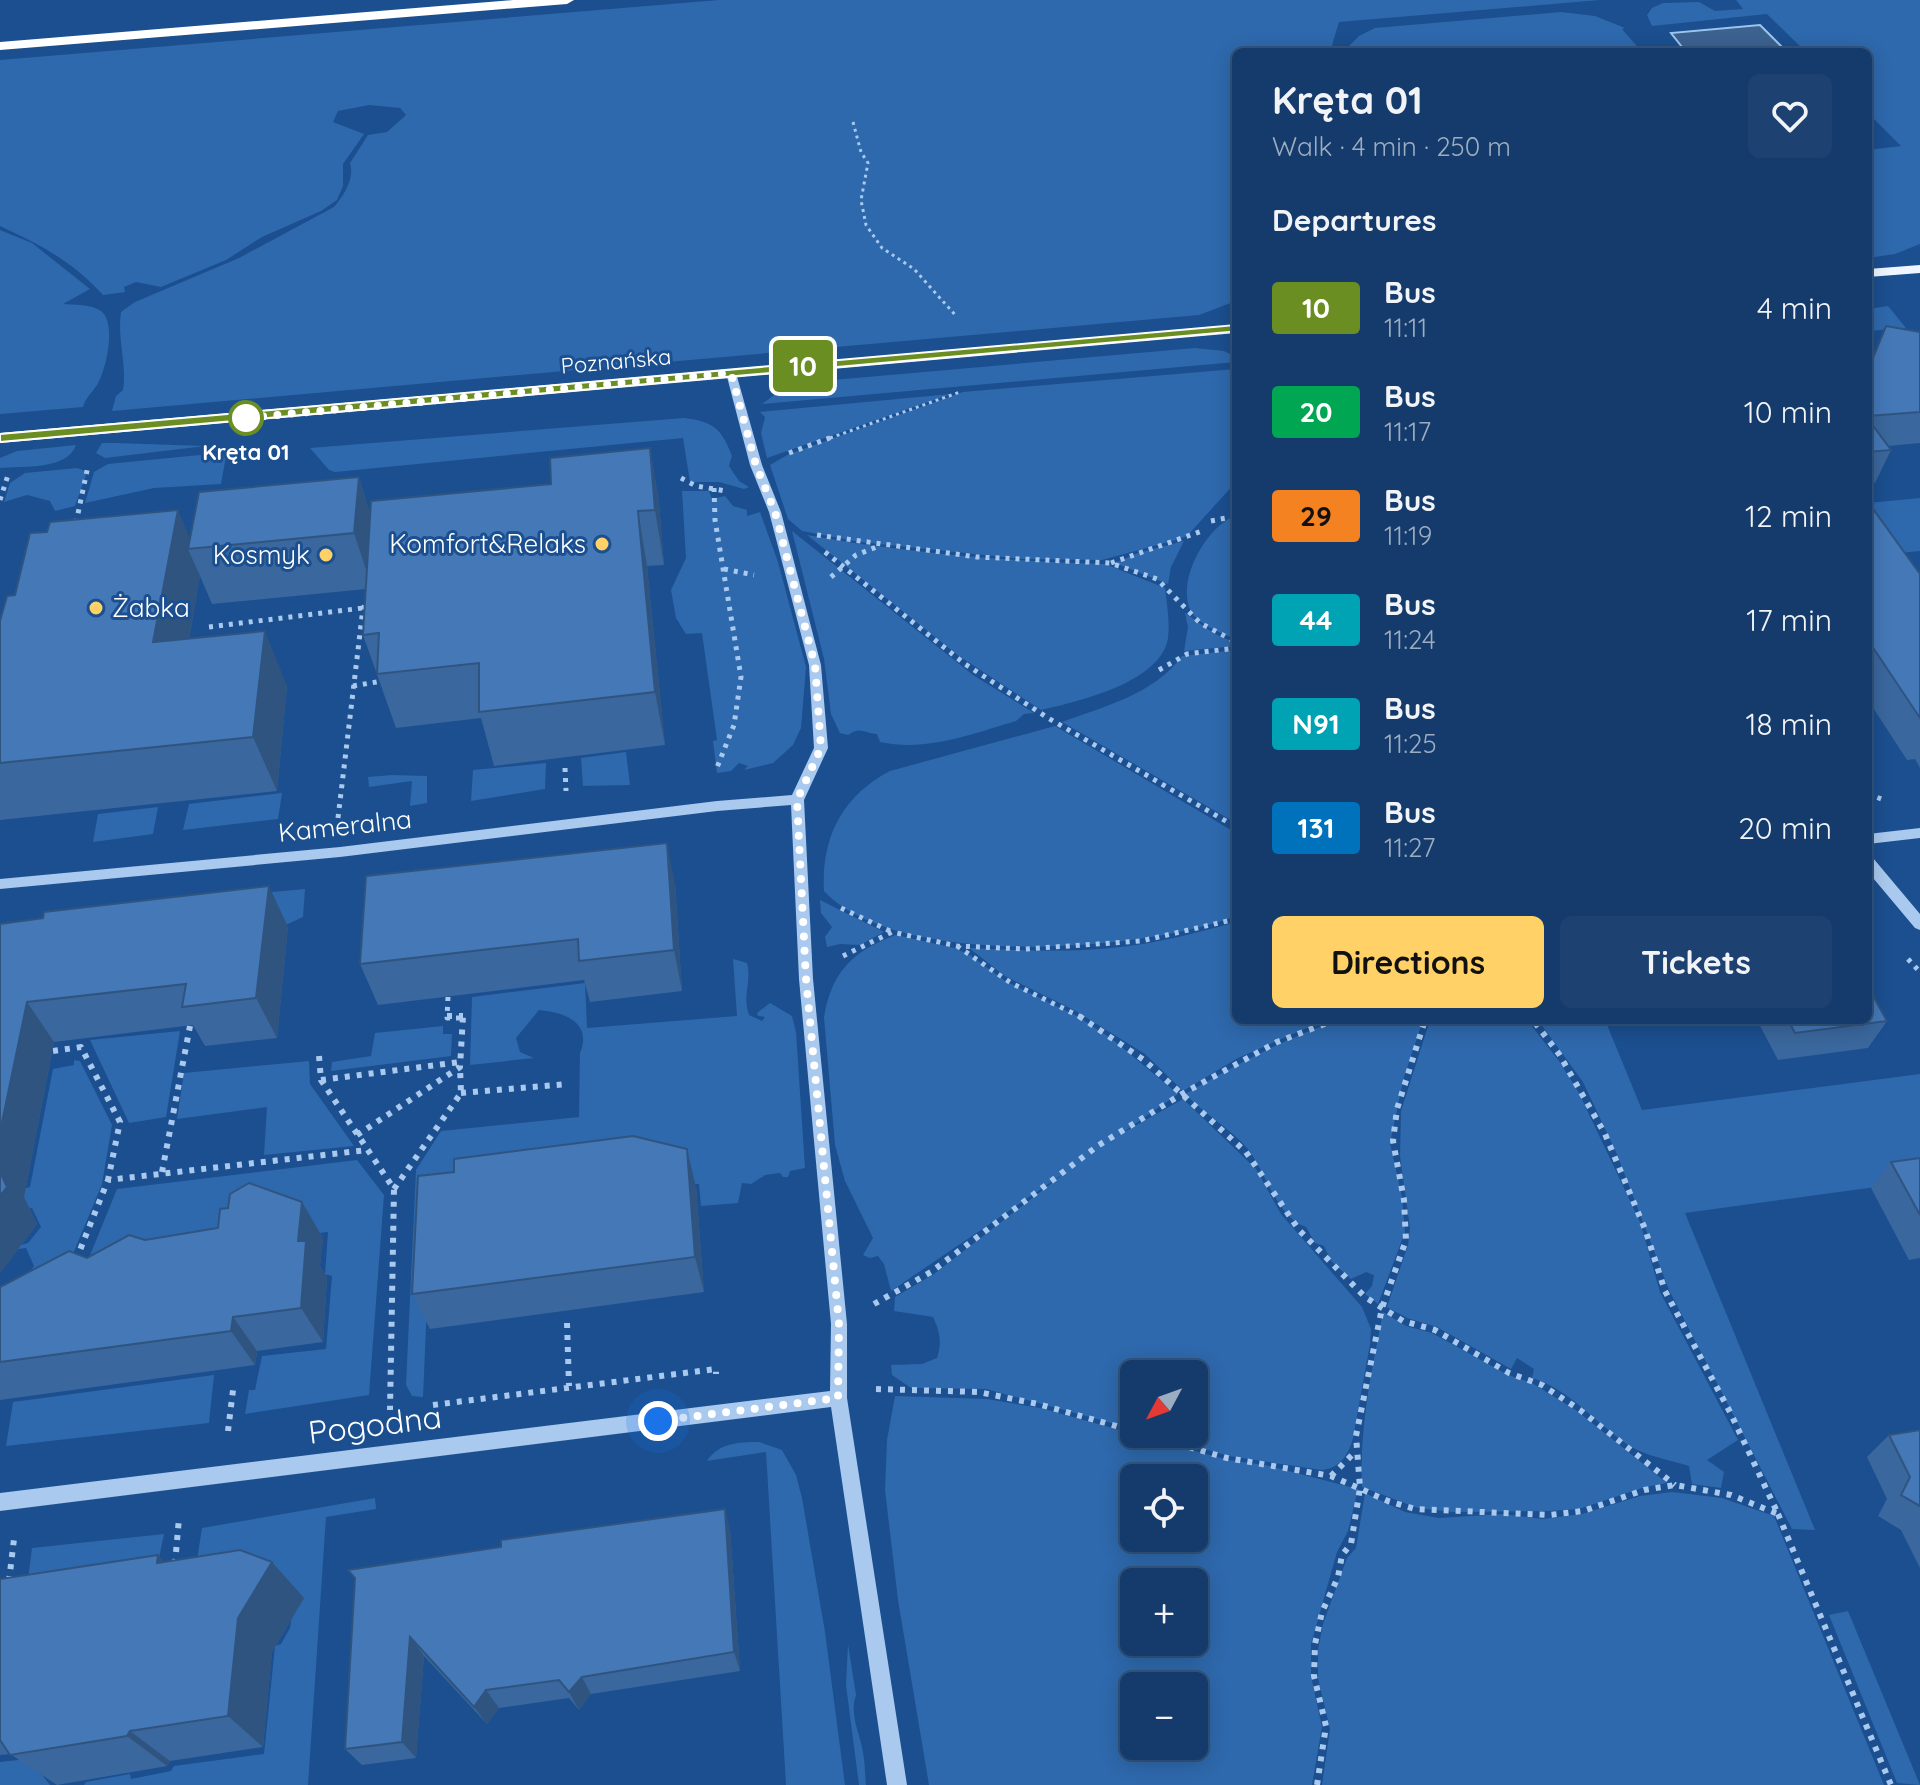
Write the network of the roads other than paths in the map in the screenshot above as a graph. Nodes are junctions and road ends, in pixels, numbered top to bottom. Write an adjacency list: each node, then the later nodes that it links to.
1 (567, 0): 2 (highway)
2 (0, 46)
3 (1920, 269): 4 (main road)
4 (1872, 273)
5 (1232, 329): 6 (main road, Poznańska)
6 (731, 373): 7 (main road, Poznańska); 8 (street)
7 (0, 438)
8 (797, 800): 12 (street, Kameralna); 14 (street)
9 (1920, 833): 10 (street)
10 (1872, 839)
11 (1872, 867): 13 (street)
12 (0, 884)
13 (1920, 924)
14 (838, 1393): 15 (street, Pogodna); 16 (street)
15 (0, 1502)
16 (897, 1785)

